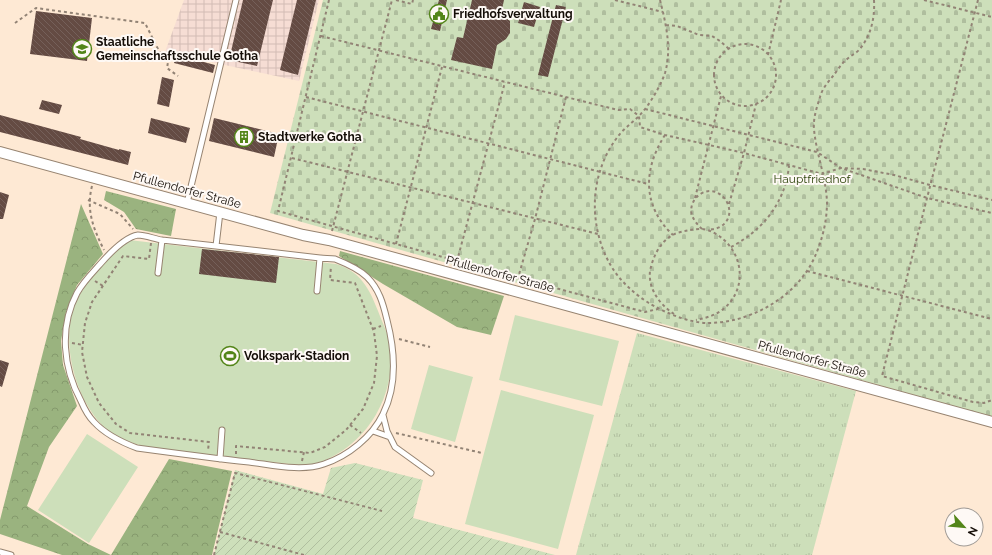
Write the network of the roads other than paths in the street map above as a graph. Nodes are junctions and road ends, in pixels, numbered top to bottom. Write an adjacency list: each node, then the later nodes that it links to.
1 (236, 0): 3 (lane)
2 (0, 152): 3 (street, Pfullendorfer Straße)
3 (187, 203): 4 (street, Pfullendorfer Straße)
4 (220, 212): 6 (lane); 11 (street, Pfullendorfer Straße)
5 (162, 240): 6 (lane); 8 (lane); 15 (lane)
6 (216, 246): 7 (lane)
7 (320, 258): 9 (lane); 10 (lane)
8 (158, 272)
9 (317, 291)
10 (383, 415): 13 (lane); 14 (lane)
11 (992, 422)
12 (222, 430): 15 (lane)
13 (373, 431): 14 (lane); 15 (lane)
14 (390, 437): 16 (lane)
15 (220, 459)
16 (431, 473)
17 (0, 552): 18 (lane)
18 (12, 555)

